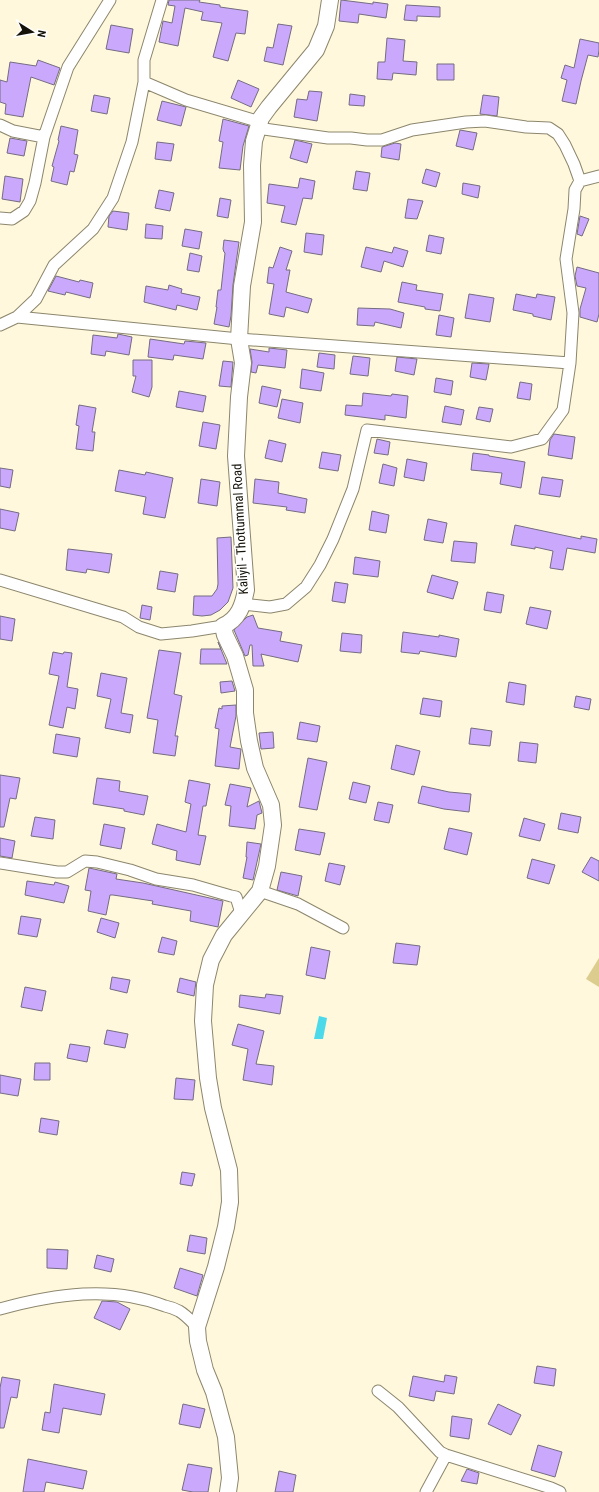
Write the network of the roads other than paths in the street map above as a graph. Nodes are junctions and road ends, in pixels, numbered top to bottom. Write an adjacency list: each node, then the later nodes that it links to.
1 (110, 0): 7 (street)
2 (162, 0): 4 (street)
3 (330, 0): 6 (main road, Kaliyil - Thottummal Road)
4 (144, 82): 6 (street); 11 (street)
5 (0, 125): 7 (street)
6 (259, 125): 9 (street); 13 (main road, Kaliyil - Thottummal Road)
7 (44, 136): 10 (street)
8 (599, 176): 9 (street)
9 (580, 181): 14 (street)
10 (0, 218)
11 (17, 317): 12 (street); 13 (street)
12 (0, 325)
13 (239, 339): 14 (street); 16 (main road, Kaliyil - Thottummal Road)
14 (570, 363): 16 (street)
15 (0, 580): 17 (street)
16 (243, 604): 17 (main road, Kaliyil - Thottummal Road)
17 (223, 626): 19 (main road)
18 (0, 863): 20 (street)
19 (260, 891): 20 (main road); 21 (street)
20 (241, 913): 23 (main road)
21 (343, 928)
22 (0, 1309): 23 (street)
23 (197, 1328): 26 (main road)
24 (378, 1391): 25 (street)
25 (446, 1456): 27 (street); 28 (street)
26 (228, 1492)
27 (426, 1492)
28 (560, 1492)

